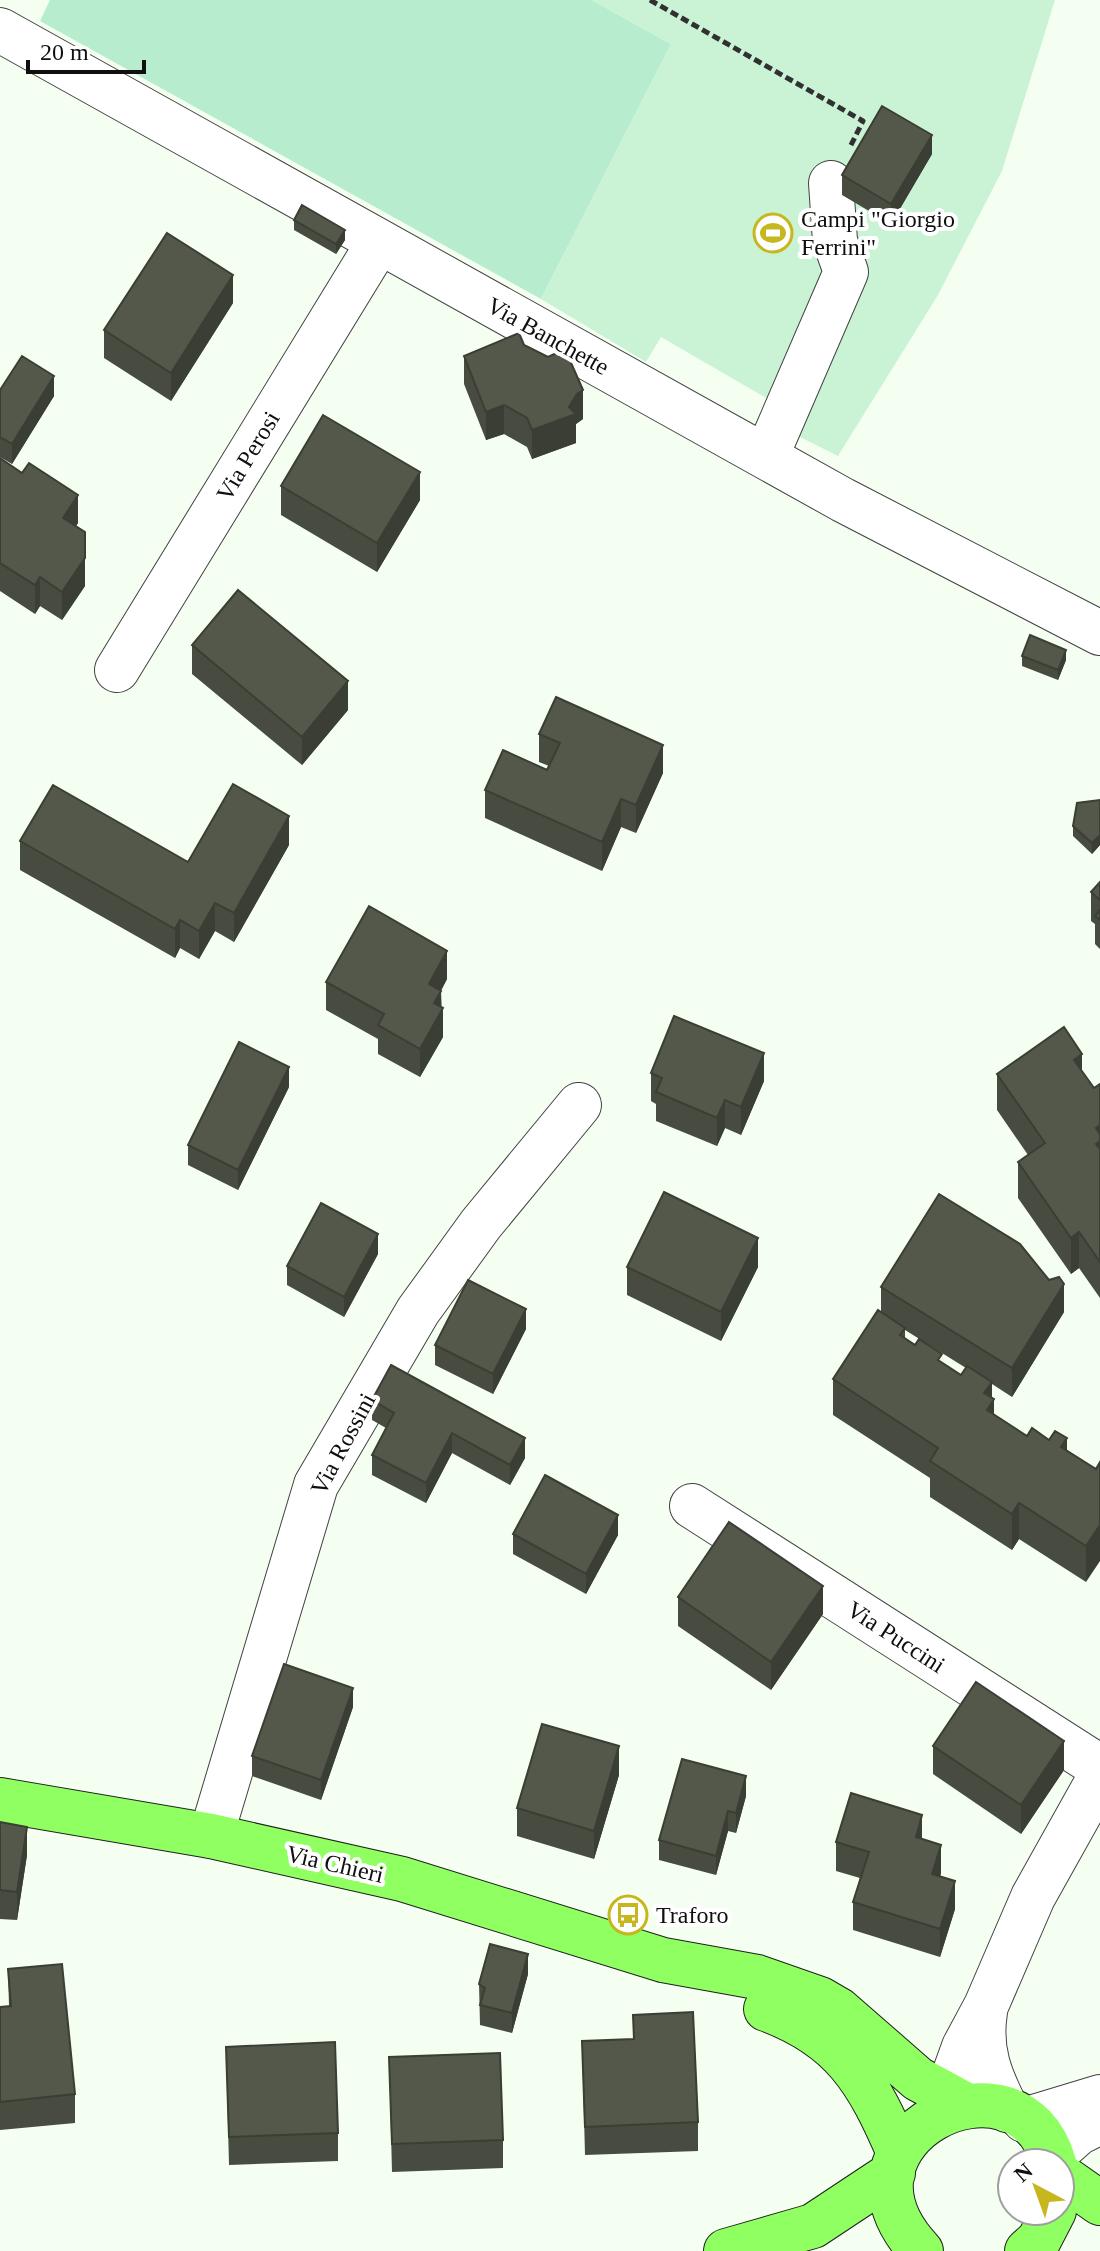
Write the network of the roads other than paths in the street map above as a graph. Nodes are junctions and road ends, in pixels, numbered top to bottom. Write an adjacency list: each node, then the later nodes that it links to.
1 (0, 30): 3 (street, Via Banchette)
2 (831, 183): 4 (street)
3 (379, 242): 4 (street, Via Banchette); 6 (street, Via Perosi)
4 (766, 457): 5 (street, Via Banchette)
5 (1100, 633)
6 (117, 670)
7 (579, 1105): 12 (street, Via Rossini)
8 (692, 1506): 9 (street, Via Puccini)
9 (1100, 1767)
10 (1100, 1777): 15 (street)
11 (0, 1800): 12 (main road, Via Chieri)
12 (211, 1836): 13 (main road, Via Chieri)
13 (663, 1960): 15 (main road, Via Chieri); 19 (main road, Via Chieri)
14 (1100, 2097): 15 (street)
15 (999, 2112): 17 (main road); 19 (main road)
16 (1100, 2122): 18 (street)
17 (1045, 2147)
18 (1068, 2147)
19 (896, 2163): 23 (main road); 24 (main road, Via Chieri)
20 (1076, 2183): 21 (main road)
21 (1100, 2203)
22 (1046, 2227): 25 (main road)
23 (726, 2251)
24 (921, 2251)
25 (1027, 2251)

